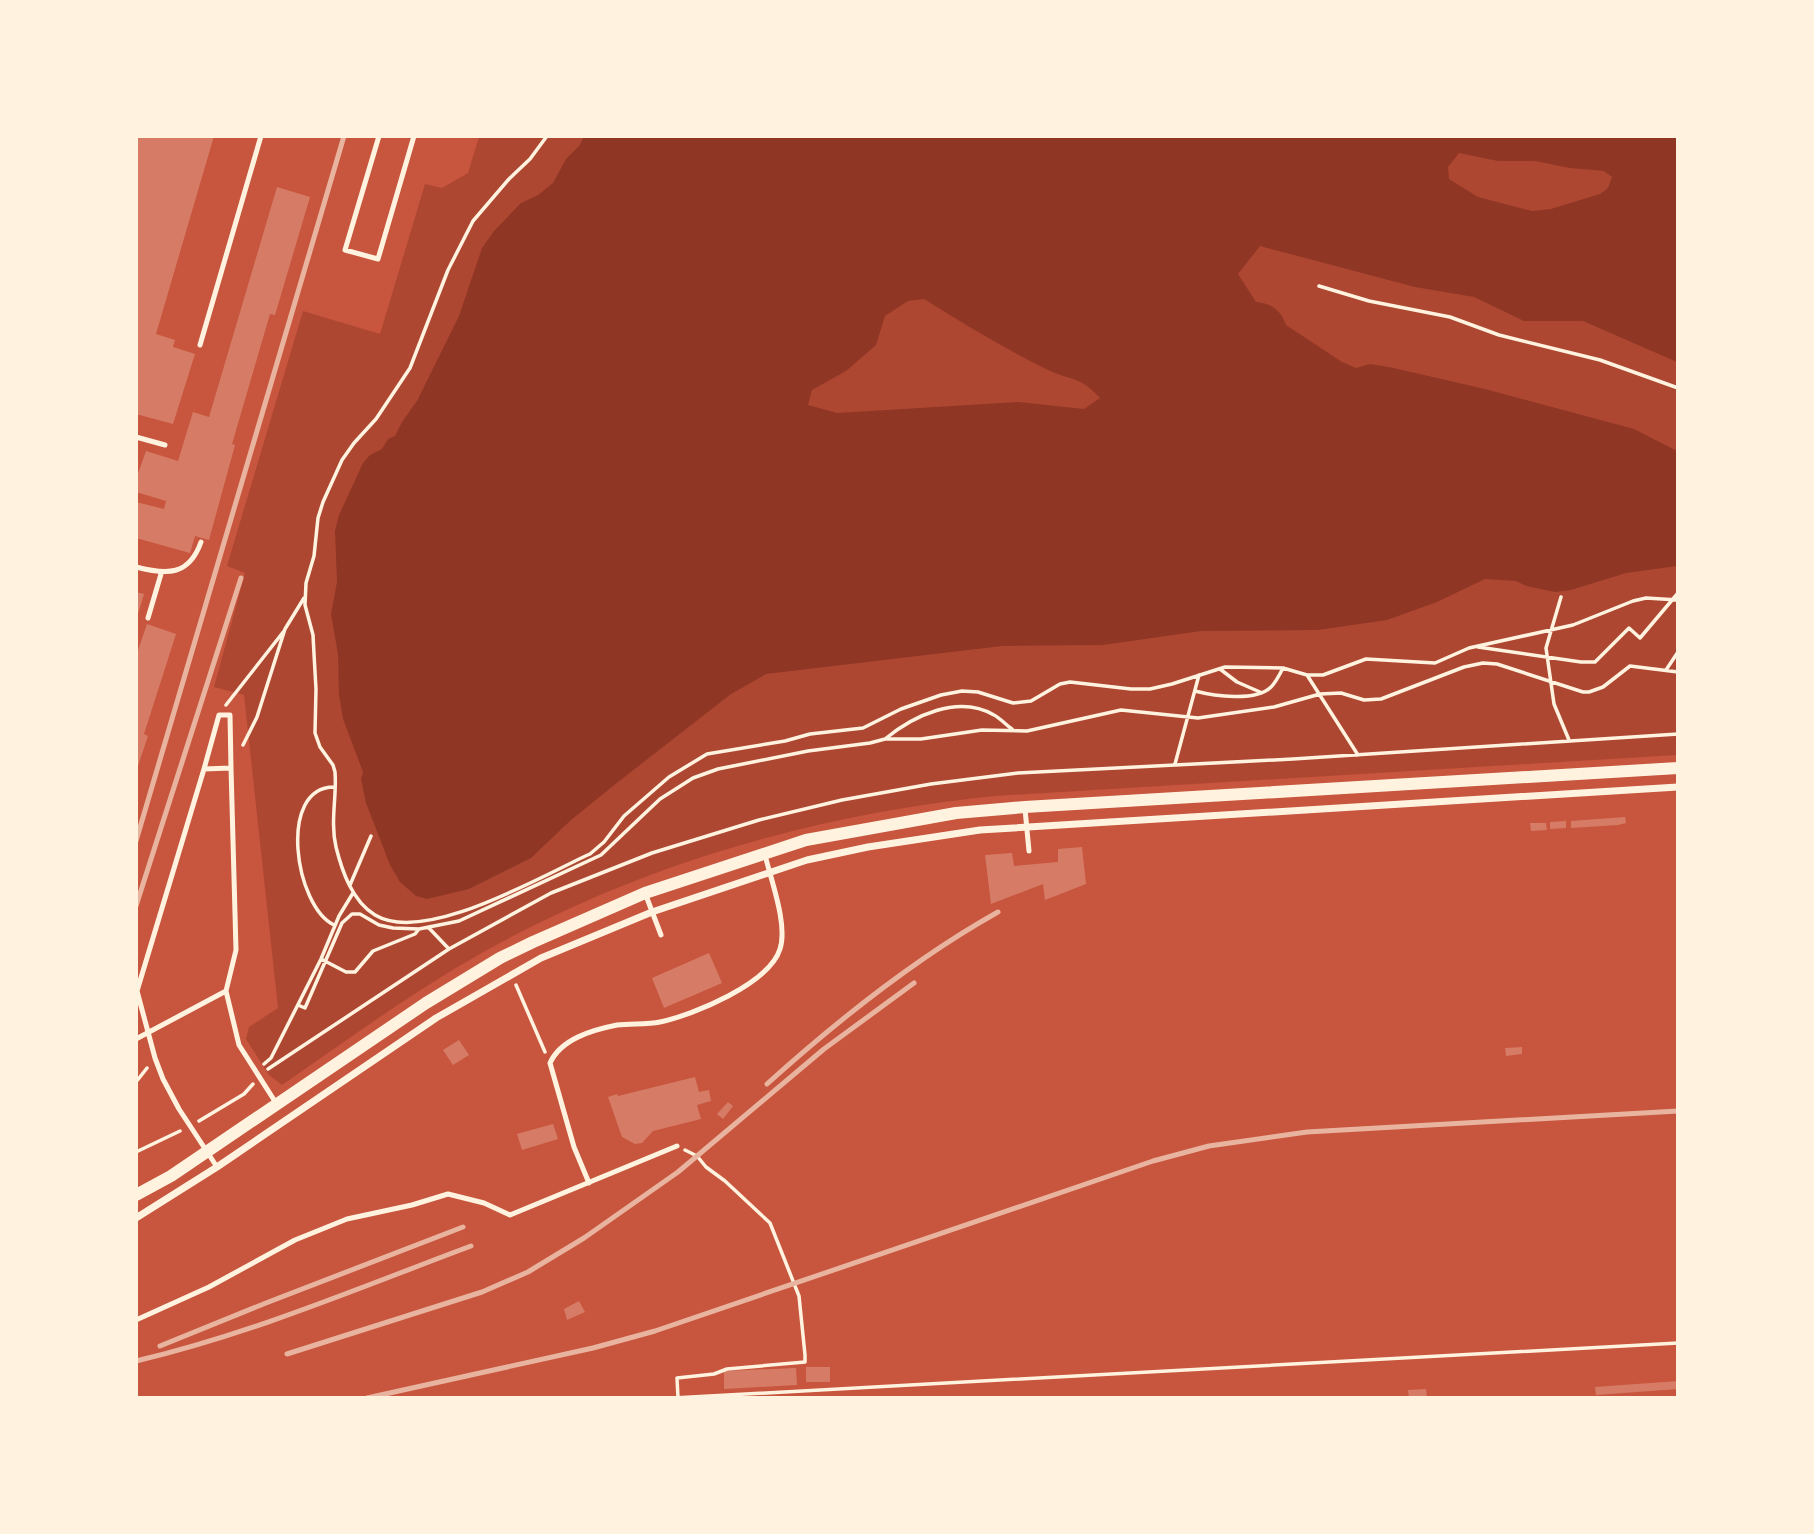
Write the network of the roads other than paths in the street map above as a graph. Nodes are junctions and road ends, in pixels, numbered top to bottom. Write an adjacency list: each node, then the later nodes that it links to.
1 (261, 136): 4 (lane)
2 (379, 136): 3 (lane)
3 (414, 136)
4 (200, 345)
5 (136, 437): 6 (lane)
6 (164, 445)
7 (201, 542): 9 (lane)
8 (136, 567): 9 (lane)
9 (161, 574): 10 (lane)
10 (148, 618)
11 (231, 768): 13 (lane); 13 (lane); 23 (lane)
12 (1678, 768): 15 (street)
13 (204, 769): 24 (lane)
14 (1678, 787): 16 (street)
15 (1025, 807): 16 (lane); 18 (street)
16 (1027, 826): 17 (lane); 19 (street)
17 (1029, 851)
18 (765, 852): 19 (lane); 20 (street)
19 (769, 871): 21 (street); 30 (lane)
20 (645, 894): 21 (lane); 26 (street)
21 (652, 912): 22 (lane); 29 (street)
22 (661, 935)
23 (226, 990): 24 (lane); 26 (lane)
24 (148, 1032): 25 (lane); 28 (lane)
25 (136, 1039)
26 (276, 1104): 28 (street)
27 (677, 1146): 30 (lane)
28 (208, 1151): 29 (lane); 31 (street)
29 (217, 1167): 32 (street)
30 (589, 1183): 33 (lane)
31 (136, 1195)
32 (136, 1219)
33 (136, 1320)

